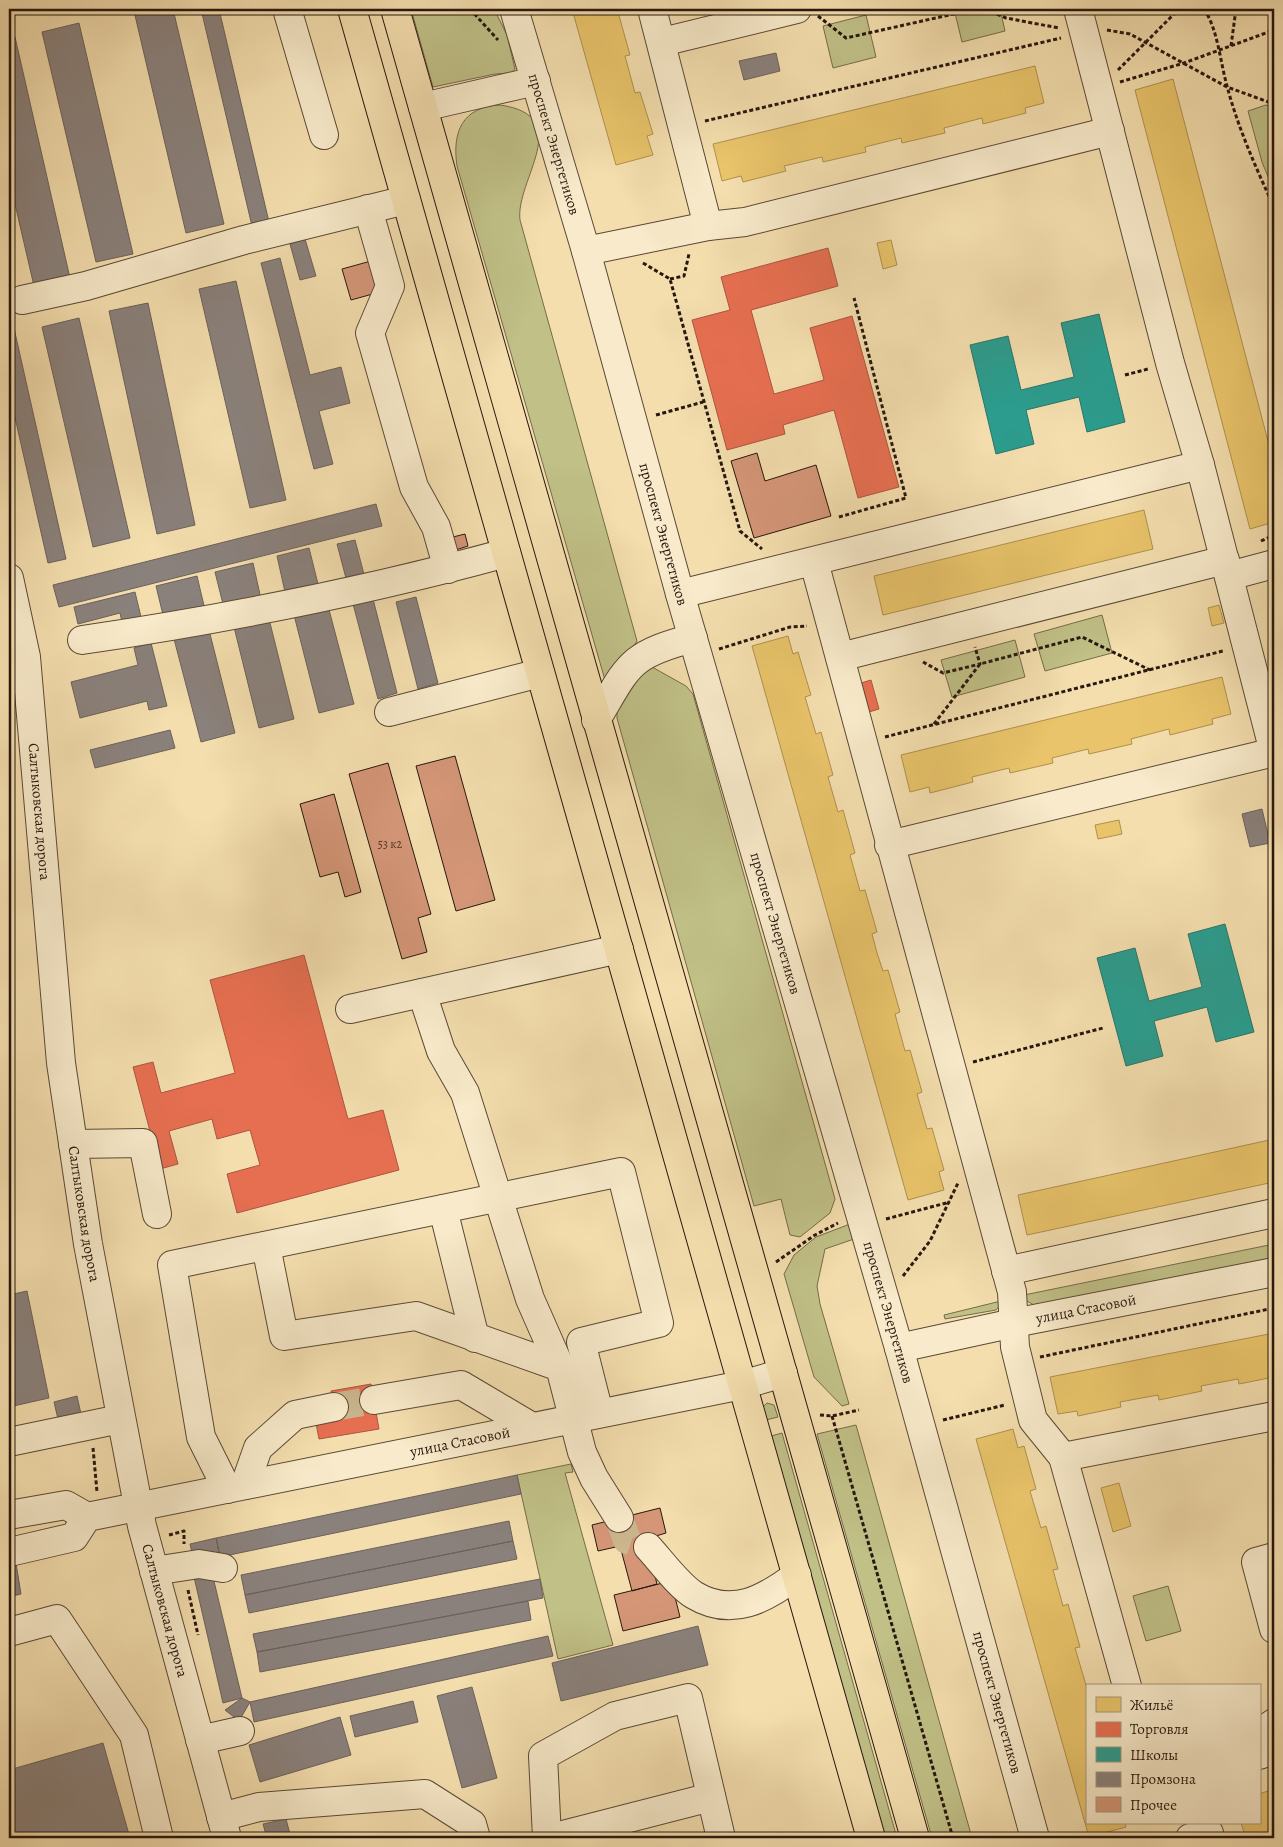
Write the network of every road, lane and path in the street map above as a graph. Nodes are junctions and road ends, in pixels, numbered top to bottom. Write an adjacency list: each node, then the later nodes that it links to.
1 (287, 9): 26 (street)
2 (352, 9): 27 (main road)
3 (395, 9): 23 (main road)
4 (514, 9): 19 (street, проспект Энергетиков)
5 (652, 9): 14 (street)
6 (976, 9): 11 (path)
7 (985, 9): 12 (path)
8 (1179, 9): 15 (path)
9 (1204, 9): 17 (path)
10 (1236, 9): 16 (path)
11 (807, 12): 14 (street)
12 (1081, 21): 15 (path); 21 (street); 24 (path)
13 (1274, 30): 16 (path)
14 (662, 42): 24 (street)
15 (1147, 43): 18 (path); 21 (path)
16 (1231, 46): 17 (path)
17 (1218, 50): 18 (path); 20 (path)
18 (1184, 63): 20 (path); 21 (path)
19 (536, 81): 23 (street); 31 (street, проспект Энергетиков)
20 (1227, 87): 22 (path); 28 (path)
21 (1100, 88): 25 (street)
22 (1274, 104)
23 (423, 107): 59 (main road)
24 (684, 126): 30 (street)
25 (1110, 131): 30 (street); 37 (street)
26 (324, 135)
27 (406, 200): 29 (street); 39 (main road)
28 (1274, 207)
29 (368, 209): 34 (street); 42 (street)
30 (702, 228): 31 (street); 32 (path)
31 (597, 249): 32 (path); 46 (street, проспект Энергетиков)
32 (670, 280): 35 (path)
33 (854, 298): 38 (path)
34 (22, 300)
35 (703, 402): 36 (path); 44 (path)
36 (655, 415)
37 (1200, 465): 40 (street); 43 (street)
38 (839, 517)
39 (506, 553): 42 (street); 57 (main road)
40 (814, 562): 44 (street); 47 (street)
41 (1274, 564): 43 (street)
42 (448, 568): 49 (street)
43 (1227, 568): 50 (street); 51 (street)
44 (785, 569): 46 (street)
45 (9, 578): 54 (street, Салтыковская дорога)
46 (680, 594): 48 (street, проспект Энергетиков)
47 (831, 624): 52 (path); 53 (street)
48 (693, 638): 59 (street); 86 (street, проспект Энергетиков)
49 (82, 640)
50 (892, 645): 53 (street); 55 (path)
51 (1248, 645): 56 (path); 62 (street)
52 (718, 650)
53 (840, 658): 61 (street)
54 (17, 659): 69 (street, Салтыковская дорога)
55 (980, 664): 56 (path); 60 (path)
56 (1150, 670): 60 (path)
57 (540, 673): 58 (street); 64 (main road)
58 (388, 712)
59 (596, 720): 88 (main road)
60 (934, 724): 61 (path)
61 (862, 742): 63 (street)
62 (1274, 752): 63 (street)
63 (889, 845): 68 (street)
64 (619, 949): 65 (street); 90 (main road)
65 (422, 993): 66 (street); 71 (street)
66 (350, 1009)
67 (1103, 1028): 68 (path)
68 (951, 1068): 70 (street)
69 (74, 1144): 75 (street); 99 (street, Салтыковская дорога)
70 (973, 1148): 72 (path); 80 (street)
71 (497, 1198): 73 (street); 87 (street); 95 (street)
72 (950, 1202): 76 (path); 82 (path)
73 (443, 1209): 78 (street); 85 (street)
74 (1274, 1213): 80 (street)
75 (156, 1214)
76 (882, 1220)
77 (843, 1221): 79 (path)
78 (266, 1246): 85 (street); 106 (street)
79 (775, 1263)
80 (1006, 1271): 84 (street)
81 (1274, 1272): 84 (street, улица Стасовой)
82 (900, 1280)
83 (1274, 1308): 89 (path)
84 (1014, 1323): 86 (street, улица Стасовой); 89 (street)
85 (475, 1338): 87 (street)
86 (899, 1348): 137 (street, проспект Энергетиков)
87 (560, 1367): 100 (street)
88 (783, 1373): 90 (street, улица Стасовой); 135 (main road)
89 (1021, 1373): 92 (street)
90 (742, 1385): 95 (street, улица Стасовой); 117 (main road)
91 (374, 1400): 103 (street)
92 (1028, 1400): 101 (path); 105 (street)
93 (334, 1406): 106 (street)
94 (859, 1410): 97 (path)
95 (599, 1413): 100 (street, улица Стасовой)
96 (818, 1415): 97 (path)
97 (832, 1416): 136 (path)
98 (1274, 1416): 105 (street)
99 (120, 1418): 102 (street); 107 (street, Салтыковская дорога)
100 (573, 1418): 103 (street, улица Стасовой); 109 (street)
101 (939, 1421)
102 (91, 1425): 104 (street); 108 (path)
103 (532, 1427): 106 (street, улица Стасовой)
104 (9, 1442)
105 (1063, 1457): 121 (street)
106 (236, 1487): 107 (street, улица Стасовой)
107 (138, 1507): 108 (street, улица Стасовой); 116 (street, Салтыковская дорога)
108 (93, 1516): 110 (street, улица Стасовой)
109 (619, 1518)
110 (11, 1533)
111 (165, 1536): 114 (path)
112 (648, 1547): 117 (street)
113 (1274, 1557): 118 (street)
114 (183, 1566): 115 (street); 116 (street); 120 (path)
115 (223, 1568)
116 (154, 1571): 125 (street, Салтыковская дорога)
117 (797, 1575): 134 (main road)
118 (1274, 1629)
119 (9, 1632): 130 (street)
120 (200, 1642)
121 (1126, 1684)
122 (1274, 1723): 124 (street)
123 (240, 1731): 125 (street)
124 (1260, 1732)
125 (200, 1740): 129 (street, Салтыковская дорога)
126 (1274, 1750): 127 (street)
127 (1260, 1754)
128 (712, 1797): 132 (street); 132 (street); 133 (street)
129 (224, 1828): 131 (street)
130 (159, 1838)
131 (476, 1838)
132 (549, 1838)
133 (721, 1838)
134 (871, 1838)
135 (915, 1838)
136 (953, 1838)
137 (1034, 1838)

